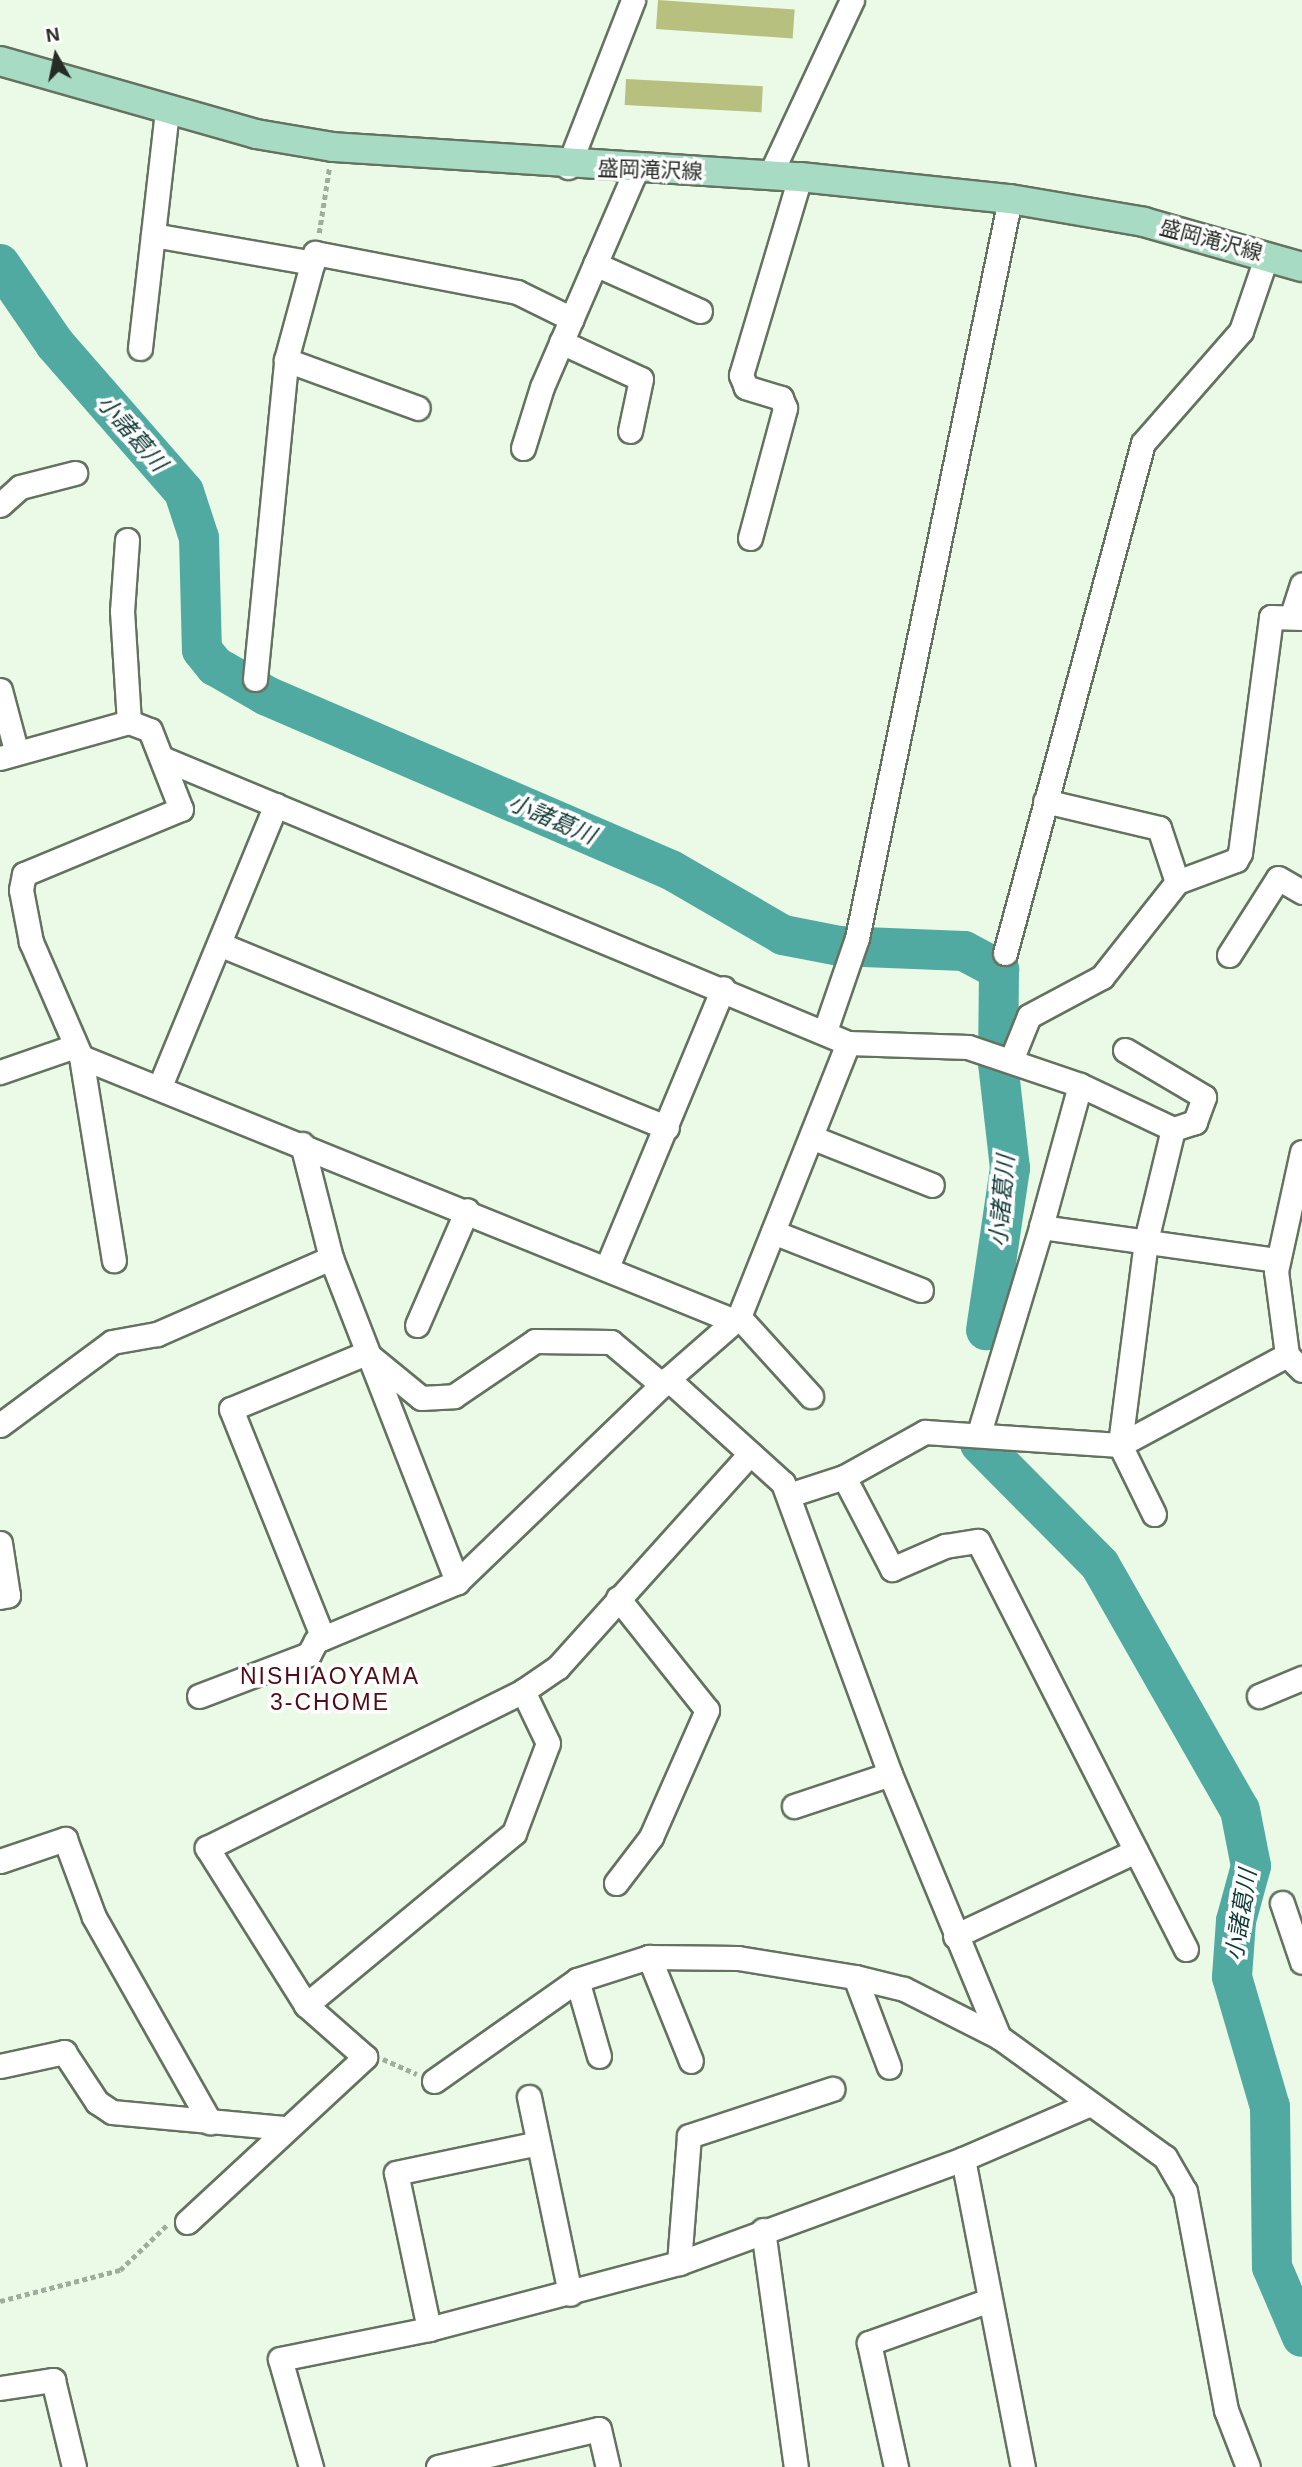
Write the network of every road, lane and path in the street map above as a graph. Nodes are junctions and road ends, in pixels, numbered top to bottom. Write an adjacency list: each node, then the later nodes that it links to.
1 (633, 0): 6 (street)
2 (852, 0): 8 (street)
3 (0, 61): 4 (main road, 盛岡滝沢線)
4 (167, 111): 5 (main road, 盛岡滝沢線); 11 (street)
5 (333, 147): 6 (main road, 盛岡滝沢線); 13 (path)
6 (568, 167): 7 (main road, 盛岡滝沢線)
7 (636, 170): 8 (main road, 盛岡滝沢線); 14 (street)
8 (770, 175): 9 (main road, 盛岡滝沢線)
9 (800, 177): 10 (main road, 盛岡滝沢線); 26 (street)
10 (1010, 199): 12 (main road, 盛岡滝沢線); 44 (street)
11 (153, 235): 13 (street); 19 (street)
12 (1266, 255): 15 (main road, 盛岡滝沢線); 35 (street)
13 (314, 258): 17 (street); 20 (street)
14 (595, 264): 16 (street); 17 (street)
15 (1301, 264)
16 (700, 311)
17 (572, 319): 18 (street)
18 (561, 342): 22 (street); 23 (street)
19 (140, 348)
20 (286, 360): 21 (street); 30 (street)
21 (418, 408)
22 (630, 431)
23 (523, 448)
24 (75, 473): 25 (street)
25 (0, 505)
26 (750, 538)
27 (127, 540): 32 (street)
28 (1302, 585): 29 (street)
29 (1297, 616): 37 (street)
30 (255, 679)
31 (0, 690): 33 (street)
32 (129, 722): 33 (street); 34 (street)
33 (8, 754)
34 (162, 758): 36 (street); 38 (street)
35 (1045, 801): 37 (street); 41 (street)
36 (276, 805): 40 (street); 43 (street)
37 (1177, 883): 48 (street)
38 (10, 891): 47 (street)
39 (1302, 892): 42 (street)
40 (219, 944): 51 (street); 52 (street)
41 (1005, 953)
42 (1228, 955)
43 (723, 988): 44 (street); 52 (street)
44 (826, 1028): 45 (street)
45 (848, 1042): 48 (street); 54 (street)
46 (1125, 1050): 53 (street)
47 (77, 1052): 49 (street); 51 (street); 63 (street)
48 (1005, 1056): 50 (street)
49 (0, 1072)
50 (1080, 1085): 53 (street); 59 (street)
51 (160, 1086): 55 (street)
52 (667, 1128): 65 (street)
53 (1173, 1129): 61 (street)
54 (811, 1137): 57 (street); 60 (street)
55 (302, 1144): 58 (street); 62 (street)
56 (1302, 1152): 64 (street)
57 (932, 1185)
58 (467, 1210): 65 (street); 68 (street)
59 (1041, 1227): 61 (street); 74 (street)
60 (773, 1232): 66 (street); 67 (street)
61 (1146, 1241): 64 (street); 75 (street)
62 (331, 1258): 69 (street); 73 (street)
63 (114, 1260)
64 (1277, 1260): 70 (street)
65 (607, 1268): 67 (street)
66 (921, 1290)
67 (735, 1319): 71 (street); 72 (street)
68 (416, 1325)
69 (366, 1353): 71 (street); 81 (street); 84 (street)
70 (1295, 1362): 75 (street)
71 (665, 1382): 76 (street); 81 (street)
72 (811, 1396)
73 (0, 1425)
74 (979, 1433): 75 (street); 77 (street)
75 (1120, 1446): 79 (street)
76 (750, 1454): 78 (street); 83 (street)
77 (844, 1477): 78 (street); 91 (street)
78 (789, 1495): 89 (street)
79 (1154, 1514)
80 (0, 1543): 82 (street)
81 (457, 1582): 84 (street)
82 (0, 1597)
83 (618, 1598): 86 (street); 93 (street)
84 (323, 1638): 87 (street)
85 (1302, 1678): 88 (street)
86 (523, 1691): 101 (street); 101 (street)
87 (199, 1696)
88 (1259, 1696)
89 (890, 1774): 90 (street); 95 (street)
90 (794, 1806)
91 (1136, 1851): 95 (street); 96 (street)
92 (0, 1861): 112 (street)
93 (616, 1883)
94 (1282, 1903): 98 (street)
95 (955, 1936): 102 (street)
96 (1186, 1949)
97 (649, 1957): 99 (street); 100 (street); 105 (street)
98 (1302, 1962)
99 (855, 1977): 102 (street); 107 (street)
100 (578, 1980): 103 (street); 108 (street)
101 (306, 2006): 104 (street)
102 (999, 2037): 111 (street)
103 (599, 2056)
104 (365, 2057): 108 (path); 113 (street)
105 (691, 2061)
106 (0, 2066): 112 (street)
107 (889, 2067)
108 (434, 2081)
109 (832, 2089): 118 (street)
110 (529, 2097): 114 (street)
111 (1090, 2104): 115 (street); 131 (street)
112 (210, 2122): 113 (street)
113 (286, 2128): 116 (street)
114 (538, 2143): 119 (street); 122 (street)
115 (963, 2159): 117 (street); 120 (street)
116 (187, 2222): 121 (path)
117 (763, 2230): 118 (street); 128 (street)
118 (679, 2263): 119 (street)
119 (570, 2294): 122 (street)
120 (990, 2300): 129 (street); 130 (street)
121 (0, 2301)
122 (429, 2329): 126 (street)
123 (0, 2388): 125 (street)
124 (451, 2465): 127 (street)
125 (74, 2467)
126 (311, 2467)
127 (608, 2467)
128 (796, 2467)
129 (895, 2467)
130 (1023, 2467)
131 (1248, 2467)

